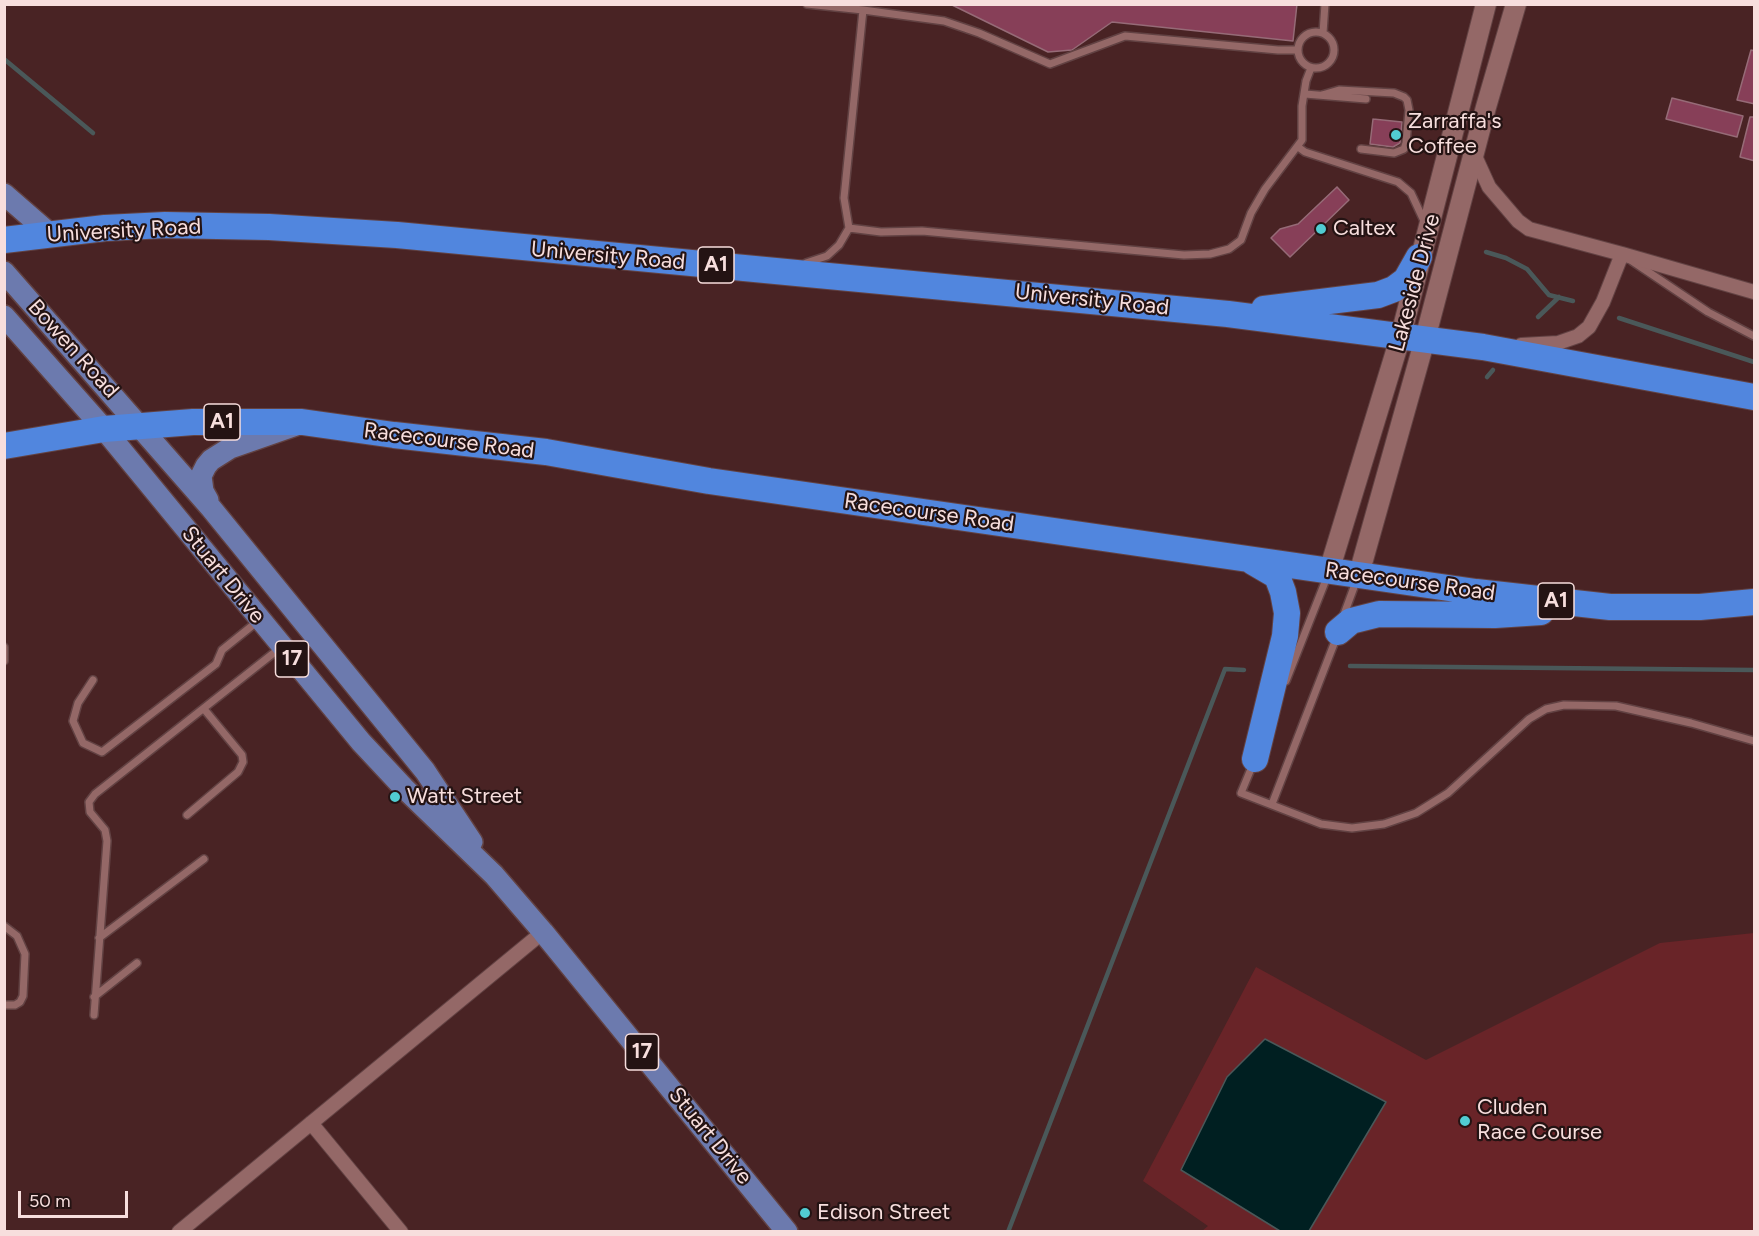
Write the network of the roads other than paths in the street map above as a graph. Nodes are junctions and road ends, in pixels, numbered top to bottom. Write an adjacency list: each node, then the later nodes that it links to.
1 (807, 4): 5 (lane)
2 (1325, 4): 6 (lane)
3 (1486, 4): 16 (street, Lakeside Drive)
4 (1516, 4): 14 (street, Lakeside Drive)
5 (863, 10): 7 (lane); 17 (lane)
6 (1323, 33): 7 (lane); 8 (lane)
7 (1298, 50): 8 (lane)
8 (1311, 68): 9 (lane)
9 (1305, 94): 10 (lane); 12 (lane)
10 (1322, 95): 11 (lane); 13 (lane)
11 (1366, 99)
12 (1298, 147): 16 (lane); 17 (lane)
13 (1361, 149)
14 (1474, 154): 20 (street); 29 (street, Lakeside Drive)
15 (4, 194): 18 (main road)
16 (1427, 227): 21 (street, Lakeside Drive)
17 (849, 228): 22 (lane)
18 (50, 234): 19 (highway, University Road / A1); 22 (highway, University Road / A1)
19 (4, 240)
20 (1622, 254): 24 (street); 28 (lane); 30 (street)
21 (1419, 257): 25 (highway); 27 (street, Lakeside Drive)
22 (774, 270): 25 (highway, University Road / A1)
23 (4, 272): 33 (main road, Bowen Road)
24 (1755, 292)
25 (1228, 314): 27 (highway, University Road / A1)
26 (4, 316): 34 (main road, Bowen Road / 17)
27 (1401, 335): 29 (highway, University Road / A1); 38 (street, Lakeside Drive)
28 (1755, 336)
29 (1425, 339): 30 (highway, A1); 39 (street, Lakeside Drive)
30 (1483, 347): 31 (highway, A1)
31 (1755, 397)
32 (302, 423): 33 (highway, Racecourse Road / A1); 36 (main road); 37 (highway, Racecourse Road / A1)
33 (141, 426): 34 (highway, Racecourse Road / A1); 36 (main road, Stuart Drive)
34 (104, 429): 35 (highway, A1); 42 (main road, Stuart Drive / 17)
35 (4, 446)
36 (212, 508): 56 (main road, Stuart Drive / 17)
37 (1247, 559): 38 (highway, Racecourse Road / A1); 52 (highway)
38 (1329, 571): 39 (highway, Racecourse Road / A1); 48 (lane)
39 (1359, 574): 41 (highway, Racecourse Road / A1); 43 (lane)
40 (1755, 602): 41 (highway, Racecourse Road / A1)
41 (1610, 607): 43 (highway)
42 (260, 620): 45 (main road, Stuart Drive / 17); 47 (lane)
43 (1338, 632): 53 (lane)
44 (4, 647): 46 (lane)
45 (282, 647): 50 (lane); 56 (main road, Stuart Drive / 17)
46 (4, 661)
47 (93, 680)
48 (1285, 684)
49 (1276, 706): 52 (lane)
50 (204, 709): 54 (lane); 59 (lane)
51 (1755, 741): 53 (lane)
52 (1255, 759): 53 (lane)
53 (1272, 804)
54 (187, 815)
55 (204, 860): 59 (lane)
56 (494, 875): 58 (main road, Stuart Drive / 17)
57 (4, 926): 62 (lane)
58 (543, 932): 64 (street); 67 (main road, Stuart Drive / 17)
59 (99, 938): 61 (lane)
60 (137, 963): 61 (lane)
61 (94, 997): 63 (lane)
62 (4, 1005)
63 (94, 1015)
64 (311, 1123): 65 (street); 66 (street)
65 (179, 1232)
66 (400, 1232)
67 (787, 1232)

